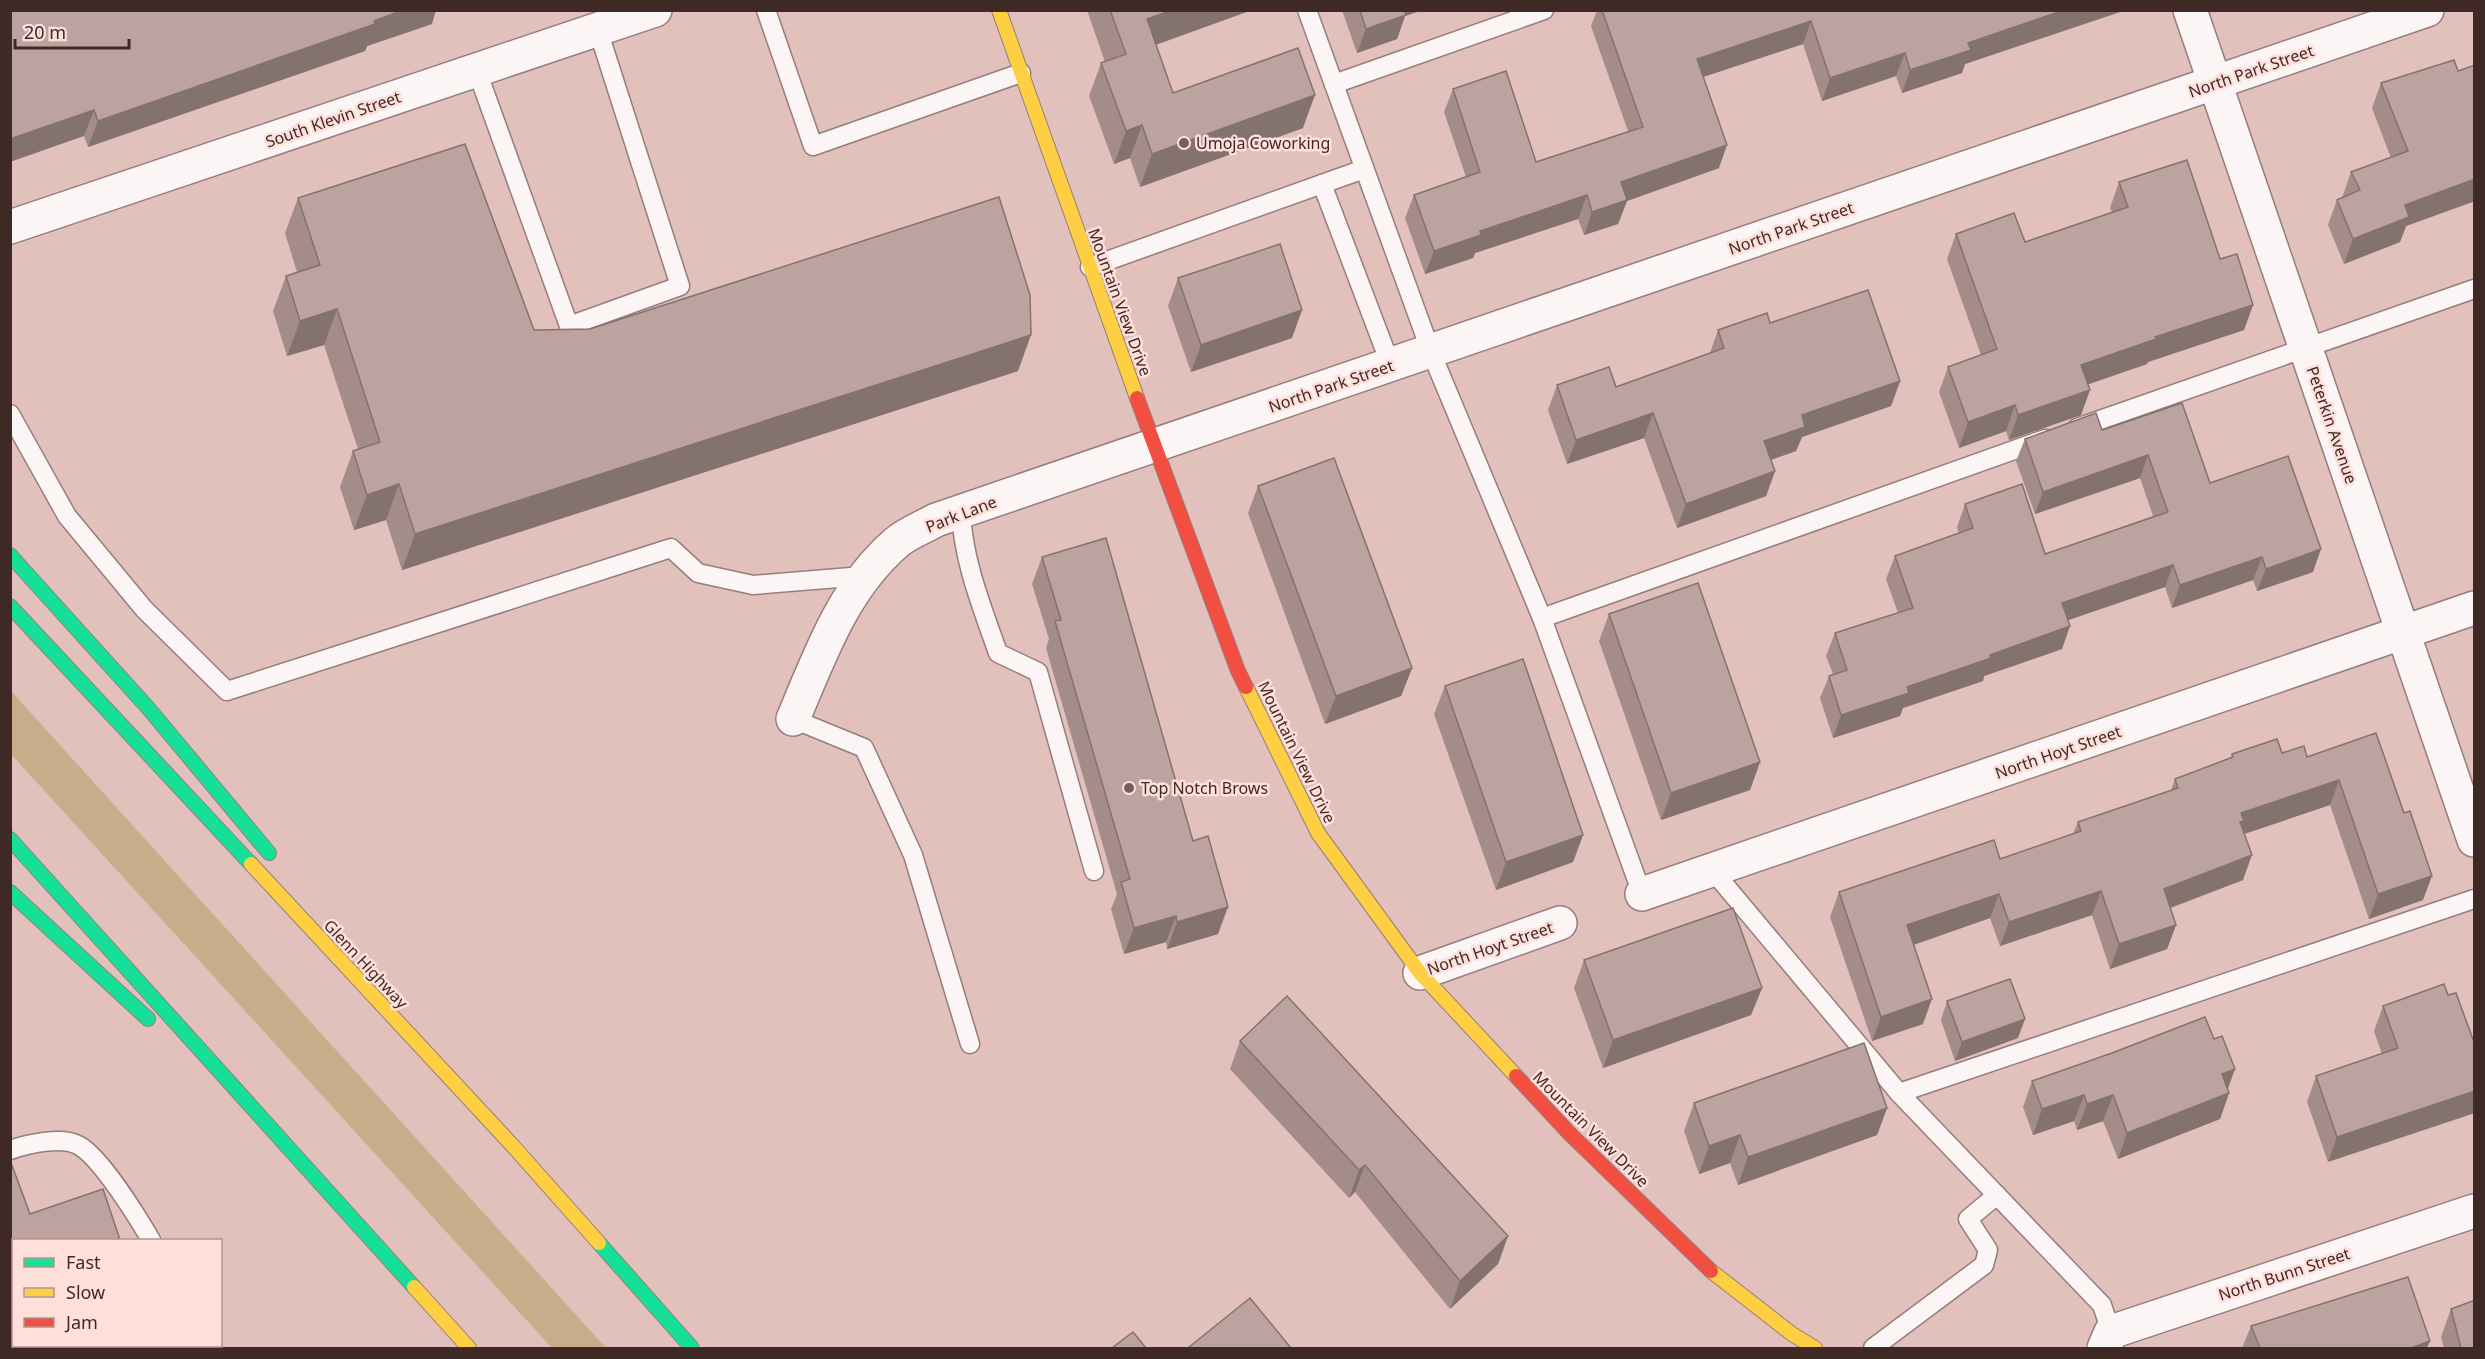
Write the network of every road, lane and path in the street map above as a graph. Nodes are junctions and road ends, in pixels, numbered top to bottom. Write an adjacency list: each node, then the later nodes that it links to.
1 (655, 10): 8 (street, South Klevin Street)
2 (766, 10): 10 (lane)
3 (999, 10): 10 (main road, Mountain View Drive)
4 (1307, 10): 12 (lane)
5 (1544, 10): 12 (lane)
6 (2190, 10): 11 (street, Peterkin Avenue)
7 (2427, 10): 11 (street, North Park Street)
8 (598, 30): 9 (street, South Klevin Street); 9 (lane)
9 (477, 70): 15 (street, South Klevin Street)
10 (1021, 73): 16 (main road, Mountain View Drive)
11 (2214, 83): 18 (street, Peterkin Avenue); 19 (street, North Park Street)
12 (1334, 84): 13 (lane)
13 (1364, 169): 14 (lane); 19 (lane)
14 (1322, 184): 16 (lane); 20 (lane)
15 (10, 227)
16 (1090, 267): 22 (main road, Mountain View Drive)
17 (2475, 289): 18 (lane)
18 (2305, 346): 28 (lane); 29 (street, Peterkin Avenue)
19 (1431, 352): 20 (street, North Park Street); 28 (lane)
20 (1391, 366): 22 (street, North Park Street)
21 (10, 414): 25 (lane)
22 (1154, 447): 23 (street, Park Lane); 41 (main road, Mountain View Drive)
23 (961, 512): 25 (street, Park Lane); 34 (lane)
24 (10, 555): 33 (main road)
25 (863, 576): 30 (street, Park Lane)
26 (10, 606): 46 (main road, Glenn Highway)
27 (2475, 608): 29 (street, North Hoyt Street)
28 (1542, 618): 37 (lane)
29 (2404, 632): 32 (street, Peterkin Avenue); 35 (street, North Hoyt Street)
30 (793, 719): 43 (lane)
31 (10, 839): 47 (main road)
32 (2475, 840)
33 (277, 864)
34 (1094, 871)
35 (1713, 871): 37 (street, North Hoyt Street); 45 (lane)
36 (10, 892): 42 (main road)
37 (1642, 894)
38 (2475, 899): 45 (lane)
39 (1560, 923): 41 (street, North Hoyt Street)
40 (345, 945): 46 (main road)
41 (1420, 973): 55 (main road, Mountain View Drive)
42 (158, 1029)
43 (970, 1044)
44 (184, 1053): 47 (main road)
45 (1899, 1093): 49 (lane)
46 (512, 1145): 54 (main road, Glenn Highway)
47 (288, 1148): 53 (main road)
48 (10, 1150): 51 (lane)
49 (1997, 1195): 52 (lane); 56 (lane)
50 (2475, 1211): 52 (street, North Bunn Street)
51 (149, 1239)
52 (2108, 1340)
53 (470, 1348)
54 (692, 1348)
55 (1815, 1348)
56 (1874, 1348)

